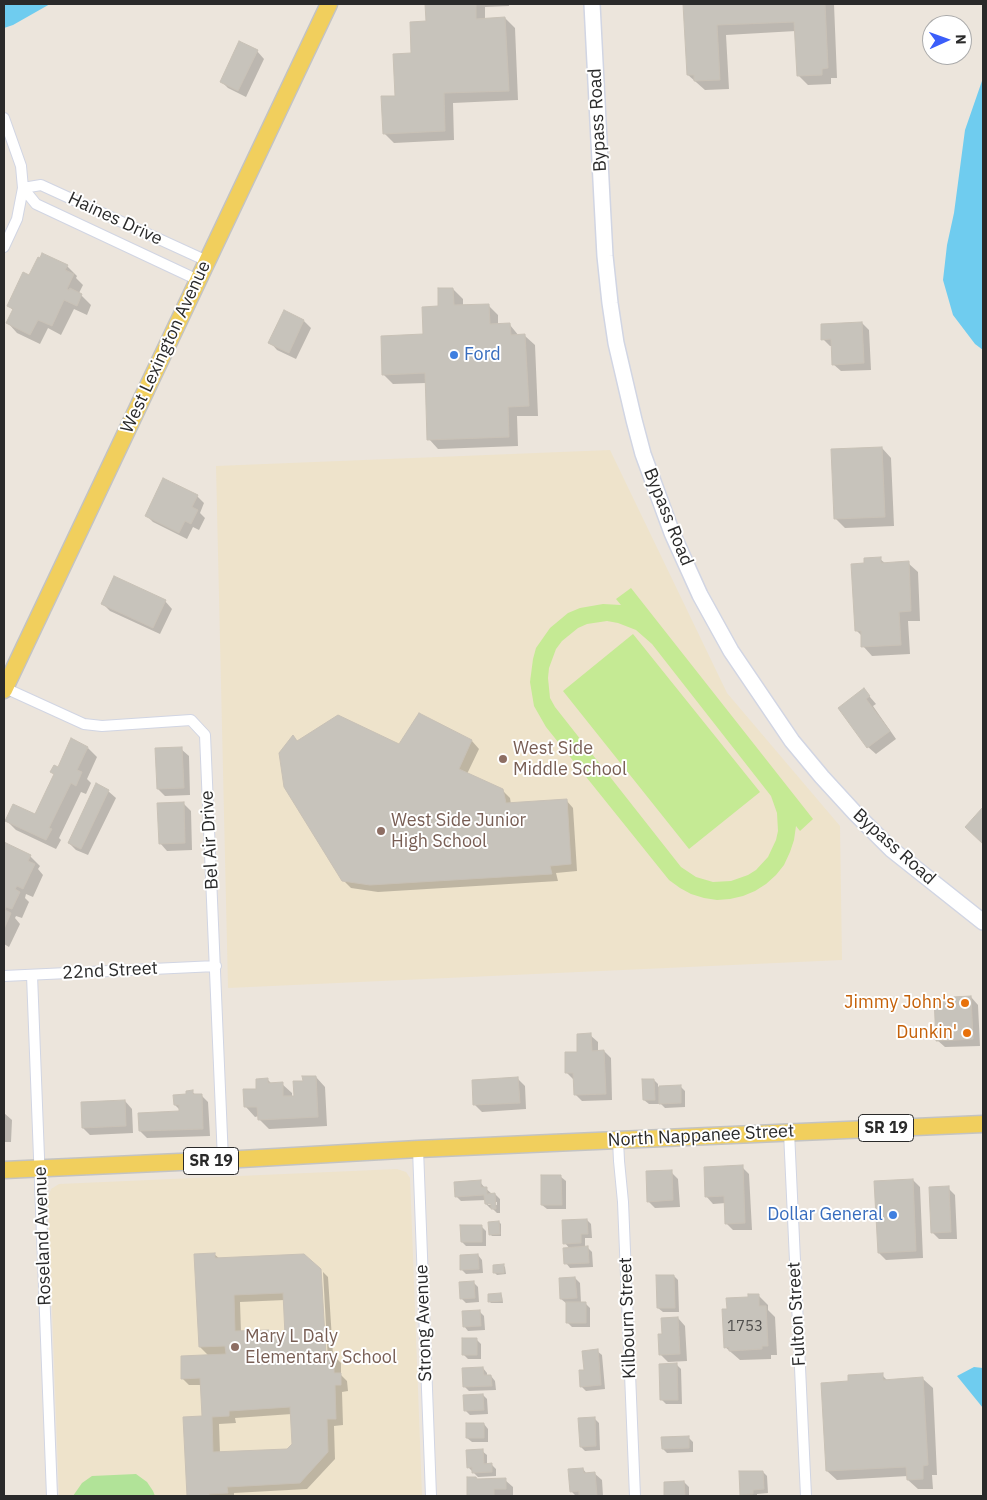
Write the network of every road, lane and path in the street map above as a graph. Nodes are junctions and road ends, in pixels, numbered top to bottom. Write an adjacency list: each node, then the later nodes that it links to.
1 (329, 4): 6 (main road, West Lexington Avenue)
2 (592, 4): 9 (main road, Bypass Road)
3 (4, 118): 4 (street)
4 (23, 188): 5 (street); 6 (street, Haines Drive); 7 (street, Haines Drive)
5 (4, 247)
6 (206, 261): 7 (main road, West Lexington Avenue)
7 (198, 280): 8 (main road, West Lexington Avenue)
8 (4, 689): 10 (street, Bel Air Drive)
9 (983, 922)
10 (216, 966): 11 (street, 22nd Street); 17 (street, Bel Air Drive)
11 (32, 975): 12 (street, 22nd Street); 18 (street, Roseland Avenue)
12 (4, 976)
13 (983, 1124): 14 (main road, North Nappanee Street / SR 19)
14 (789, 1132): 15 (main road, North Nappanee Street / SR 19); 23 (street, Fulton Street)
15 (618, 1140): 16 (main road, North Nappanee Street / SR 19); 22 (street, Kilbourn Street)
16 (418, 1149): 17 (main road, SR 19); 21 (street, Strong Avenue)
17 (223, 1160): 18 (main road, SR 19)
18 (40, 1168): 19 (main road, SR 19); 20 (street, Roseland Avenue)
19 (4, 1170)
20 (52, 1496)
21 (430, 1496)
22 (635, 1496)
23 (806, 1496)

